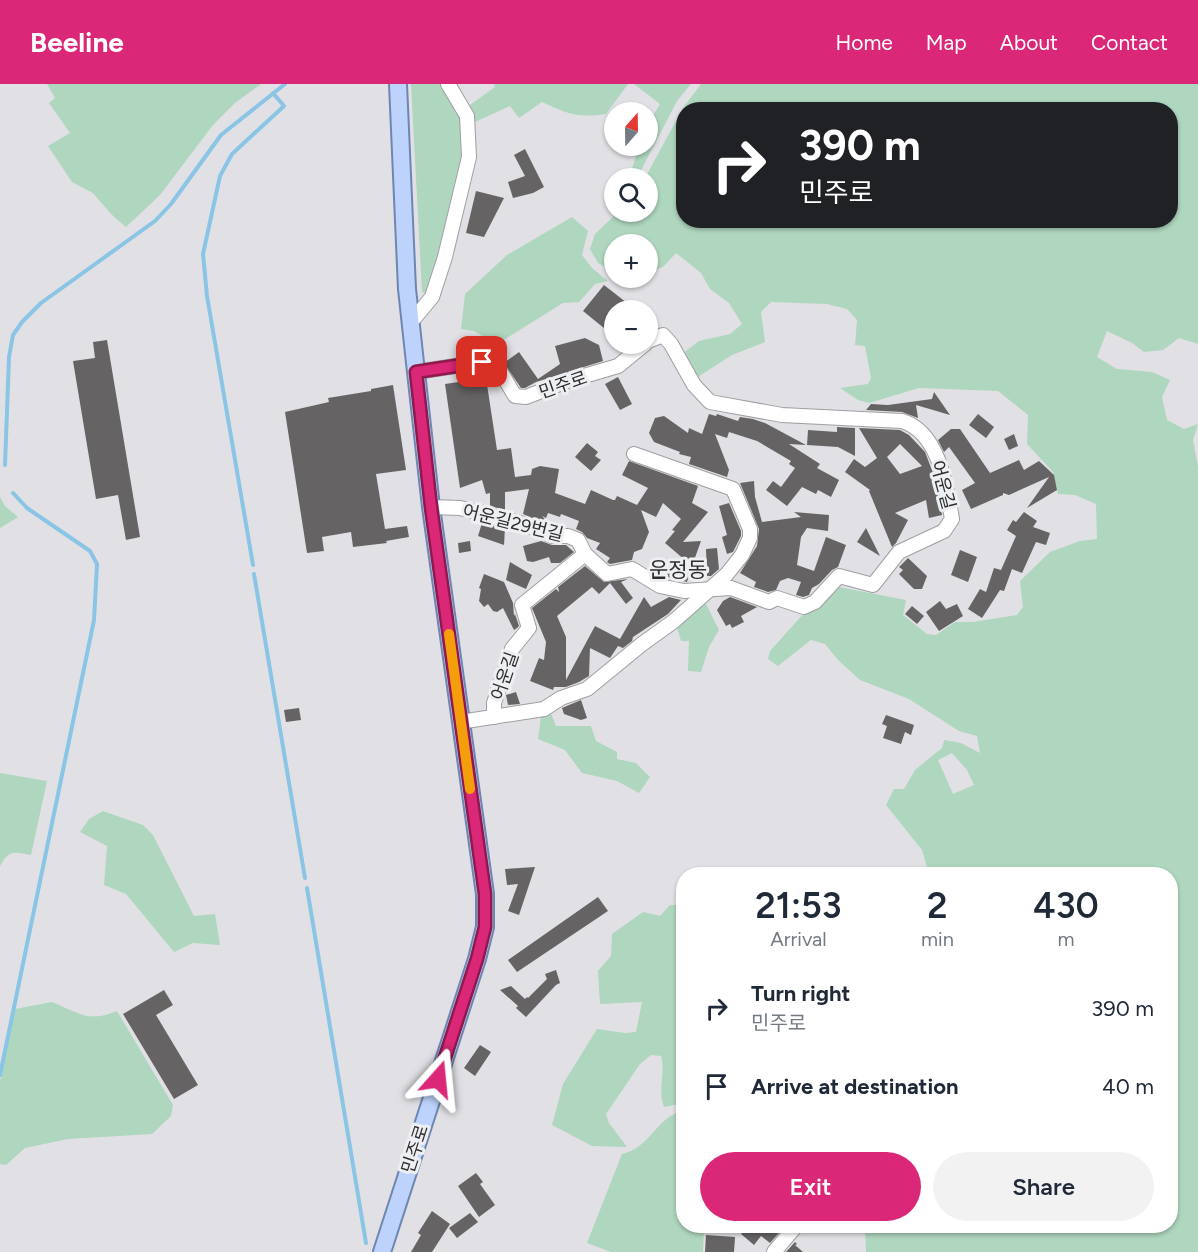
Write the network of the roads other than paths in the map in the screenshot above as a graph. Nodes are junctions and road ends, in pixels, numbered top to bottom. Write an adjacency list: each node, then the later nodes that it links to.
1 (398, 84): 3 (main road, 민주로)
2 (448, 84): 3 (street)
3 (412, 321): 7 (main road, 민주로)
4 (663, 335): 5 (street, 민주로); 11 (street, 어운길)
5 (658, 337)
6 (632, 354): 7 (street, 민주로)
7 (416, 372): 9 (main road, 민주로)
8 (634, 454): 11 (street, 어운길)
9 (431, 507): 10 (street, 어운길29번길); 14 (main road, 민주로)
10 (585, 554): 11 (street, 어운길29번길); 12 (street, 어운길29번길)
11 (712, 588): 13 (street, 어운길)
12 (522, 605): 13 (street, 어운길)
13 (494, 717): 14 (street, 어운길)
14 (460, 722): 16 (main road, 민주로)
15 (790, 1233): 17 (street)
16 (382, 1252)
17 (774, 1252)

